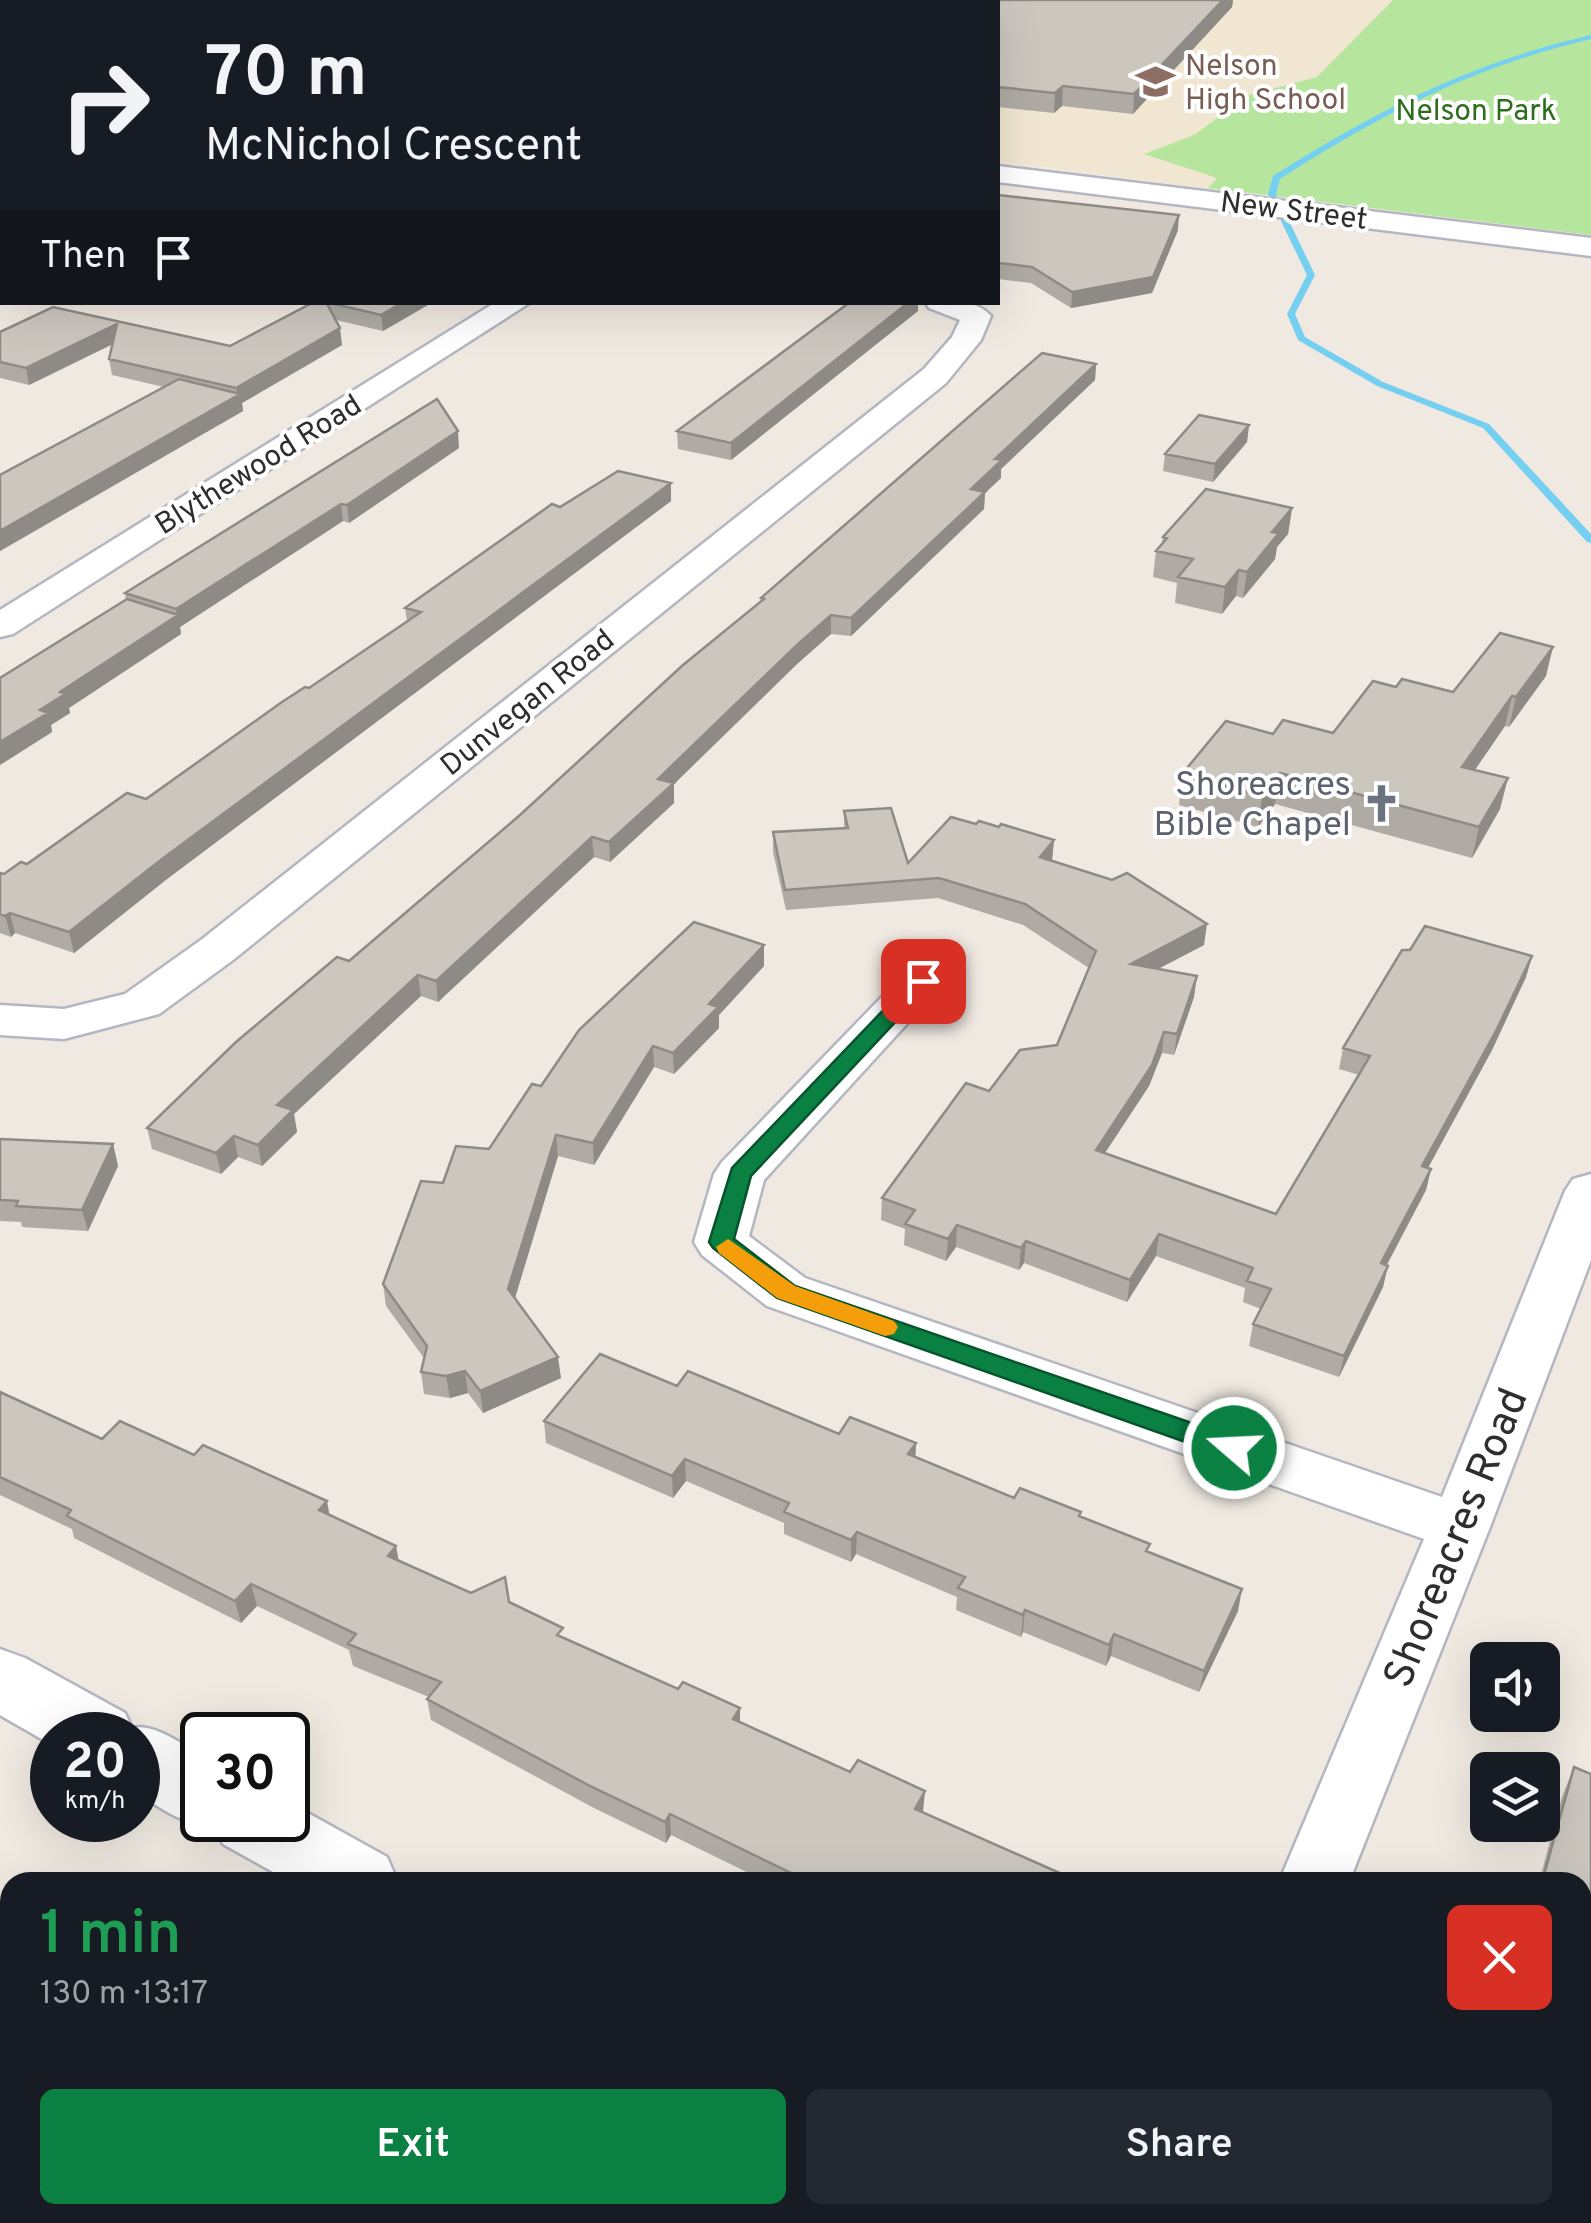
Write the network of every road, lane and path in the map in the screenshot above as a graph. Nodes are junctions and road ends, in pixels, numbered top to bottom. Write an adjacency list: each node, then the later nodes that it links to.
1 (1000, 174): 2 (main road, New Street)
2 (1591, 247)
3 (512, 305): 5 (street, Blythewood Road)
4 (947, 305): 7 (street, Dunvegan Road)
5 (0, 626)
6 (923, 981): 9 (street)
7 (0, 1020)
8 (1591, 1191): 9 (street, Shoreacres Road)
9 (1460, 1527): 14 (street, Shoreacres Road)
10 (0, 1679): 11 (main road)
11 (59, 1712)
12 (289, 1842): 13 (main road)
13 (342, 1872)
14 (1318, 1872)

